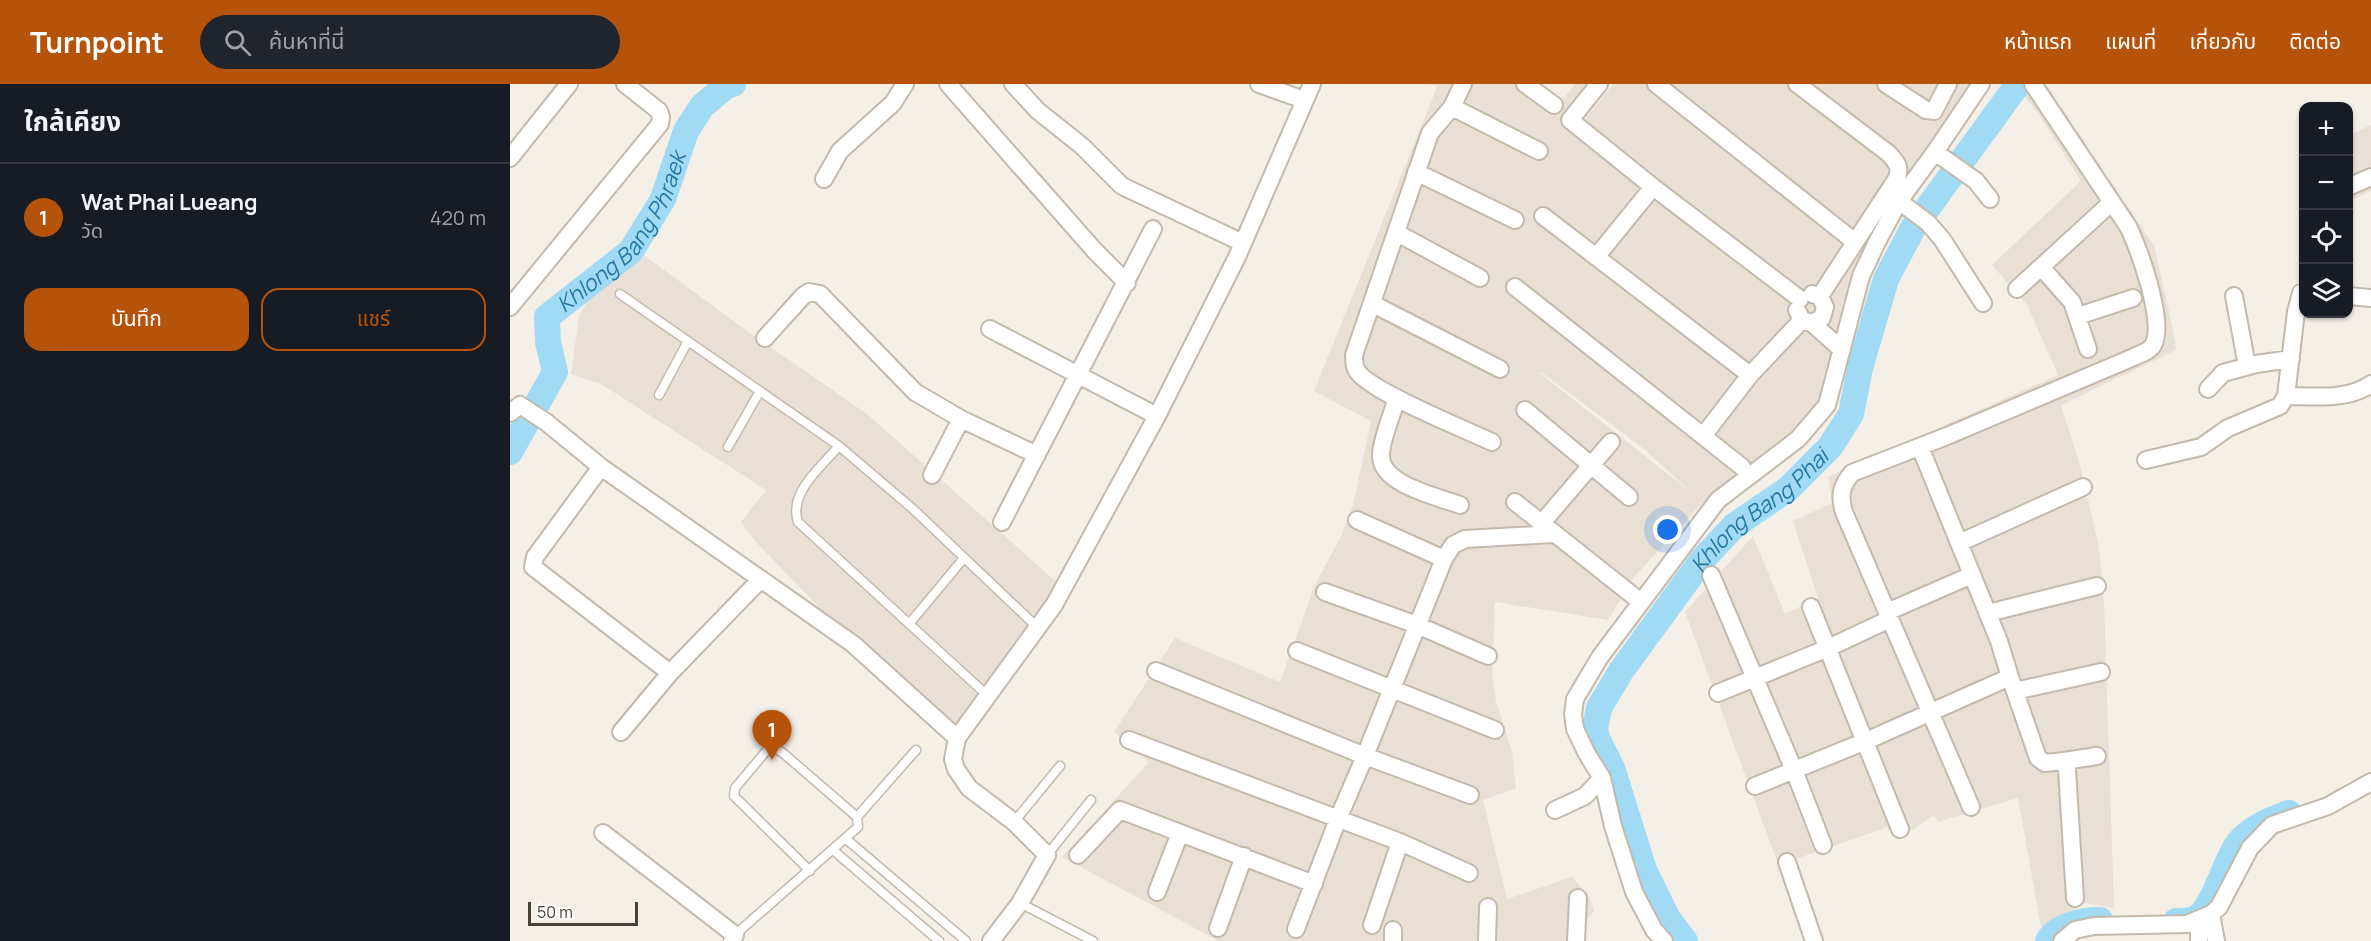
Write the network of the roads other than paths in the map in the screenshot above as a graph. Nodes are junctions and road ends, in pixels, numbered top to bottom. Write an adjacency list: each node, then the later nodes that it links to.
1 (569, 84): 21 (street)
2 (625, 84): 52 (street)
3 (905, 84): 24 (street)
4 (948, 84): 39 (street)
5 (1013, 84): 35 (street)
6 (1259, 84): 16 (street)
7 (1463, 84): 18 (street)
8 (1525, 84): 17 (street)
9 (1599, 84): 26 (street)
10 (1656, 84): 34 (street)
11 (1797, 84): 34 (street)
12 (1886, 84): 13 (street)
13 (1948, 84)
14 (1981, 84): 20 (street)
15 (2034, 85): 29 (street)
16 (1306, 89): 35 (street)
17 (1554, 105)
18 (1452, 107): 19 (street); 22 (street)
19 (1539, 151)
20 (1941, 157): 27 (street); 28 (street)
21 (510, 158)
22 (1416, 172): 31 (street); 33 (street)
23 (2371, 177): 25 (street)
24 (824, 179)
25 (2353, 185)
26 (1653, 187): 36 (street); 47 (street)
27 (1990, 199)
28 (1899, 201): 51 (street); 55 (street)
29 (2112, 202): 37 (street); 81 (street)
30 (1543, 216): 36 (street)
31 (1515, 220)
32 (1153, 229): 39 (street)
33 (1397, 233): 38 (street); 50 (street)
34 (1855, 242): 49 (street)
35 (1243, 243): 74 (street)
36 (1596, 256): 65 (street)
37 (2041, 267): 41 (street); 53 (street)
38 (1480, 278)
39 (1126, 282): 64 (street)
40 (1515, 287): 76 (street)
41 (2017, 289)
42 (620, 294): 58 (lane)
43 (2234, 296): 62 (street)
44 (2353, 296): 46 (street)
45 (2133, 298): 53 (street)
46 (2371, 298)
47 (1800, 299): 49 (street); 54 (street)
48 (2299, 301): 61 (street)
49 (1823, 302): 54 (street); 55 (street)
50 (1373, 303): 63 (street); 71 (street)
51 (1983, 303)
52 (510, 307)
53 (2078, 316): 60 (street)
54 (1807, 321): 59 (street); 65 (street)
55 (1847, 325): 59 (street)
56 (990, 329): 64 (street)
57 (765, 338): 75 (street)
58 (688, 341): 68 (lane); 69 (lane)
59 (1842, 349): 103 (street)
60 (2088, 350)
61 (2291, 358): 62 (street); 70 (street)
62 (2247, 366): 67 (street)
63 (1500, 369)
64 (1077, 375): 74 (street); 82 (street)
65 (1750, 375): 76 (street)
66 (2371, 384): 70 (street)
67 (2208, 389)
68 (760, 391): 79 (lane); 80 (lane)
69 (659, 395)
70 (2286, 396): 83 (street)
71 (1397, 398): 77 (street); 91 (street)
72 (515, 409): 85 (street)
73 (1525, 410): 84 (street)
74 (1157, 416): 109 (street)
75 (960, 419): 82 (street); 87 (street)
76 (1703, 436): 86 (street)
77 (1492, 442)
78 (1611, 442): 84 (street)
79 (839, 446): 96 (lane); 107 (lane)
80 (728, 447)
81 (1920, 447): 95 (street); 106 (street)
82 (1037, 455): 93 (street)
83 (2146, 460)
84 (1591, 466): 89 (street); 94 (street)
85 (602, 467): 100 (street); 114 (street)
86 (1742, 467)
87 (932, 475)
88 (2083, 488): 95 (street)
89 (1629, 497)
90 (1515, 502): 94 (street)
91 (1460, 505)
92 (1357, 520): 97 (street)
93 (1002, 522)
94 (1547, 529): 97 (street); 103 (street)
95 (1959, 543): 98 (street)
96 (964, 558): 107 (lane); 109 (lane)
97 (1444, 559): 108 (street)
98 (1972, 574): 105 (street); 106 (street)
99 (1711, 575): 116 (street)
100 (760, 579): 114 (street); 124 (street)
101 (2097, 586): 105 (street)
102 (1325, 592): 108 (street)
103 (1641, 602): 133 (street)
104 (1811, 607): 110 (street)
105 (1988, 613): 117 (street)
106 (1889, 616): 110 (street); 121 (street)
107 (909, 624): 120 (lane)
108 (1417, 625): 112 (street); 118 (street)
109 (1038, 628): 120 (street)
110 (1828, 648): 116 (street); 126 (street)
111 (1297, 651): 118 (street)
112 (1488, 656)
113 (1156, 671): 128 (street)
114 (670, 672): 123 (street)
115 (2101, 672): 117 (street)
116 (1754, 678): 119 (street); 132 (street)
117 (2013, 684): 121 (street); 130 (street)
118 (1392, 689): 122 (street); 128 (street)
119 (1718, 693)
120 (988, 696): 124 (street)
121 (1931, 712): 126 (street); 138 (street)
122 (1495, 730)
123 (621, 732)
124 (957, 738): 142 (street)
125 (1129, 740): 141 (street)
126 (1866, 741): 132 (street); 143 (street)
127 (916, 750): 140 (lane)
128 (1365, 756): 136 (street); 141 (street)
129 (2097, 756): 130 (street)
130 (2064, 761): 158 (street)
131 (1060, 766): 142 (lane)
132 (1794, 770): 135 (street); 148 (street)
133 (1602, 778): 139 (street); 173 (street)
134 (2371, 782): 162 (street)
135 (1755, 786)
136 (1470, 795)
137 (1091, 800): 150 (lane)
138 (1971, 807)
139 (1555, 810)
140 (857, 817): 146 (lane); 154 (lane)
141 (1338, 819): 147 (street); 156 (street)
142 (1014, 822): 150 (street)
143 (1900, 829)
144 (603, 833): 166 (street)
145 (1180, 833): 151 (street); 152 (street); 157 (street)
146 (845, 838): 149 (lane); 168 (lane)
147 (1400, 842): 155 (street); 163 (street)
148 (1823, 845)
149 (833, 850): 154 (lane); 167 (lane)
150 (1047, 855): 160 (street)
151 (1078, 855)
152 (1244, 856): 156 (street); 164 (street)
153 (1787, 862): 174 (street)
154 (810, 871): 166 (lane)
155 (1469, 873)
156 (1314, 884): 165 (street)
157 (1157, 892)
158 (2075, 897)
159 (1578, 898): 172 (street)
160 (1020, 903): 169 (street); 170 (lane)
161 (1488, 907): 171 (street)
162 (2205, 917): 175 (street); 176 (street); 177 (street)
163 (1372, 925)
164 (1218, 928)
165 (1296, 929)
166 (732, 938)
167 (939, 941)
168 (966, 941)
169 (991, 941)
170 (1093, 941)
171 (1487, 941)
172 (1576, 941)
173 (1664, 941)
174 (1814, 941)
175 (2062, 941)
176 (2199, 941)
177 (2216, 941)

